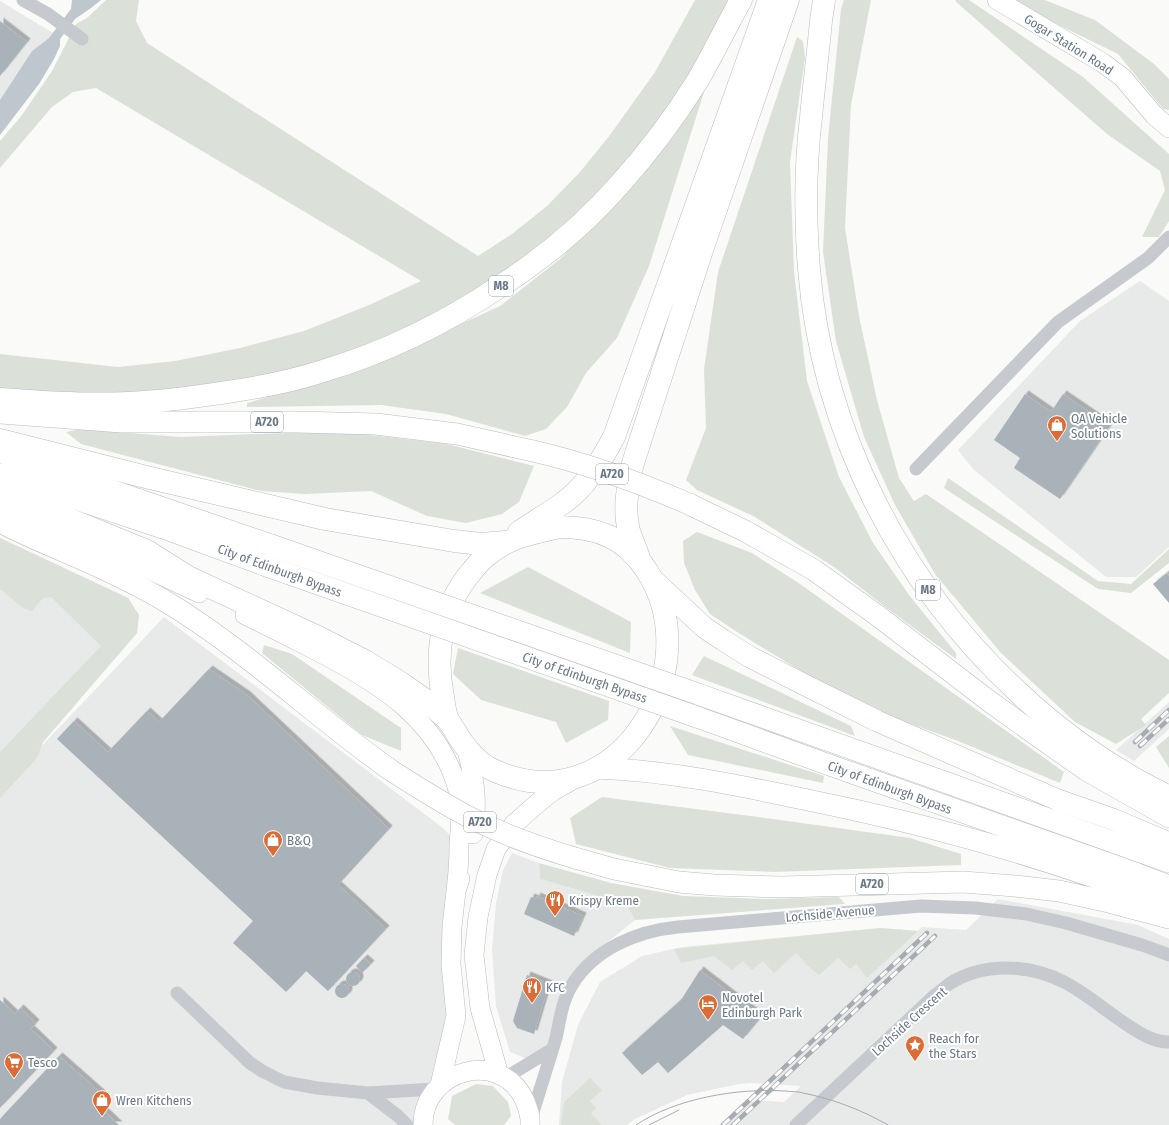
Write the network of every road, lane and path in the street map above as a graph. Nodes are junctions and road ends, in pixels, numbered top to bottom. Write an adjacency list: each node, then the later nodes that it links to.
1 (23, 0): 7 (street)
2 (740, 0): 10 (highway, M8)
3 (769, 0): 19 (highway)
4 (788, 0): 21 (highway)
5 (824, 0): 26 (highway, M8)
6 (997, 0): 8 (street, Gogar Station Road)
7 (82, 39)
8 (1169, 128)
9 (1169, 237): 14 (street)
10 (0, 399)
11 (0, 413): 27 (main road, A720, bridge)
12 (0, 440): 19 (highway)
13 (0, 452): 29 (main road, City of Edinburgh Bypass, bridge)
14 (916, 469)
15 (0, 474): 30 (main road, City of Edinburgh Bypass, bridge)
16 (0, 491): 22 (highway)
17 (0, 511): 20 (highway)
18 (0, 522): 33 (main road, A720, bridge)
19 (507, 541): 21 (highway); 23 (highway)
20 (107, 550): 22 (highway); 31 (street)
21 (645, 569): 25 (highway); 28 (main road)
22 (188, 577): 23 (highway)
23 (447, 718): 24 (highway)
24 (467, 750): 25 (highway); 31 (street)
25 (588, 772): 32 (main road); 38 (street)
26 (1169, 797)
27 (1169, 817)
28 (1169, 843)
29 (1169, 862)
30 (1169, 886)
31 (456, 891): 39 (street)
32 (1169, 905)
33 (1169, 918)
34 (1169, 955): 37 (street, Lochside Avenue)
35 (176, 993): 40 (street)
36 (1169, 1042): 44 (street, Lochside Crescent)
37 (551, 1050): 38 (street); 41 (street, Lochside Avenue)
38 (502, 1077): 39 (street); 41 (street)
39 (438, 1087): 40 (street); 43 (street)
40 (368, 1093): 42 (street)
41 (530, 1123)
42 (407, 1125)
43 (422, 1125)
44 (796, 1125)

